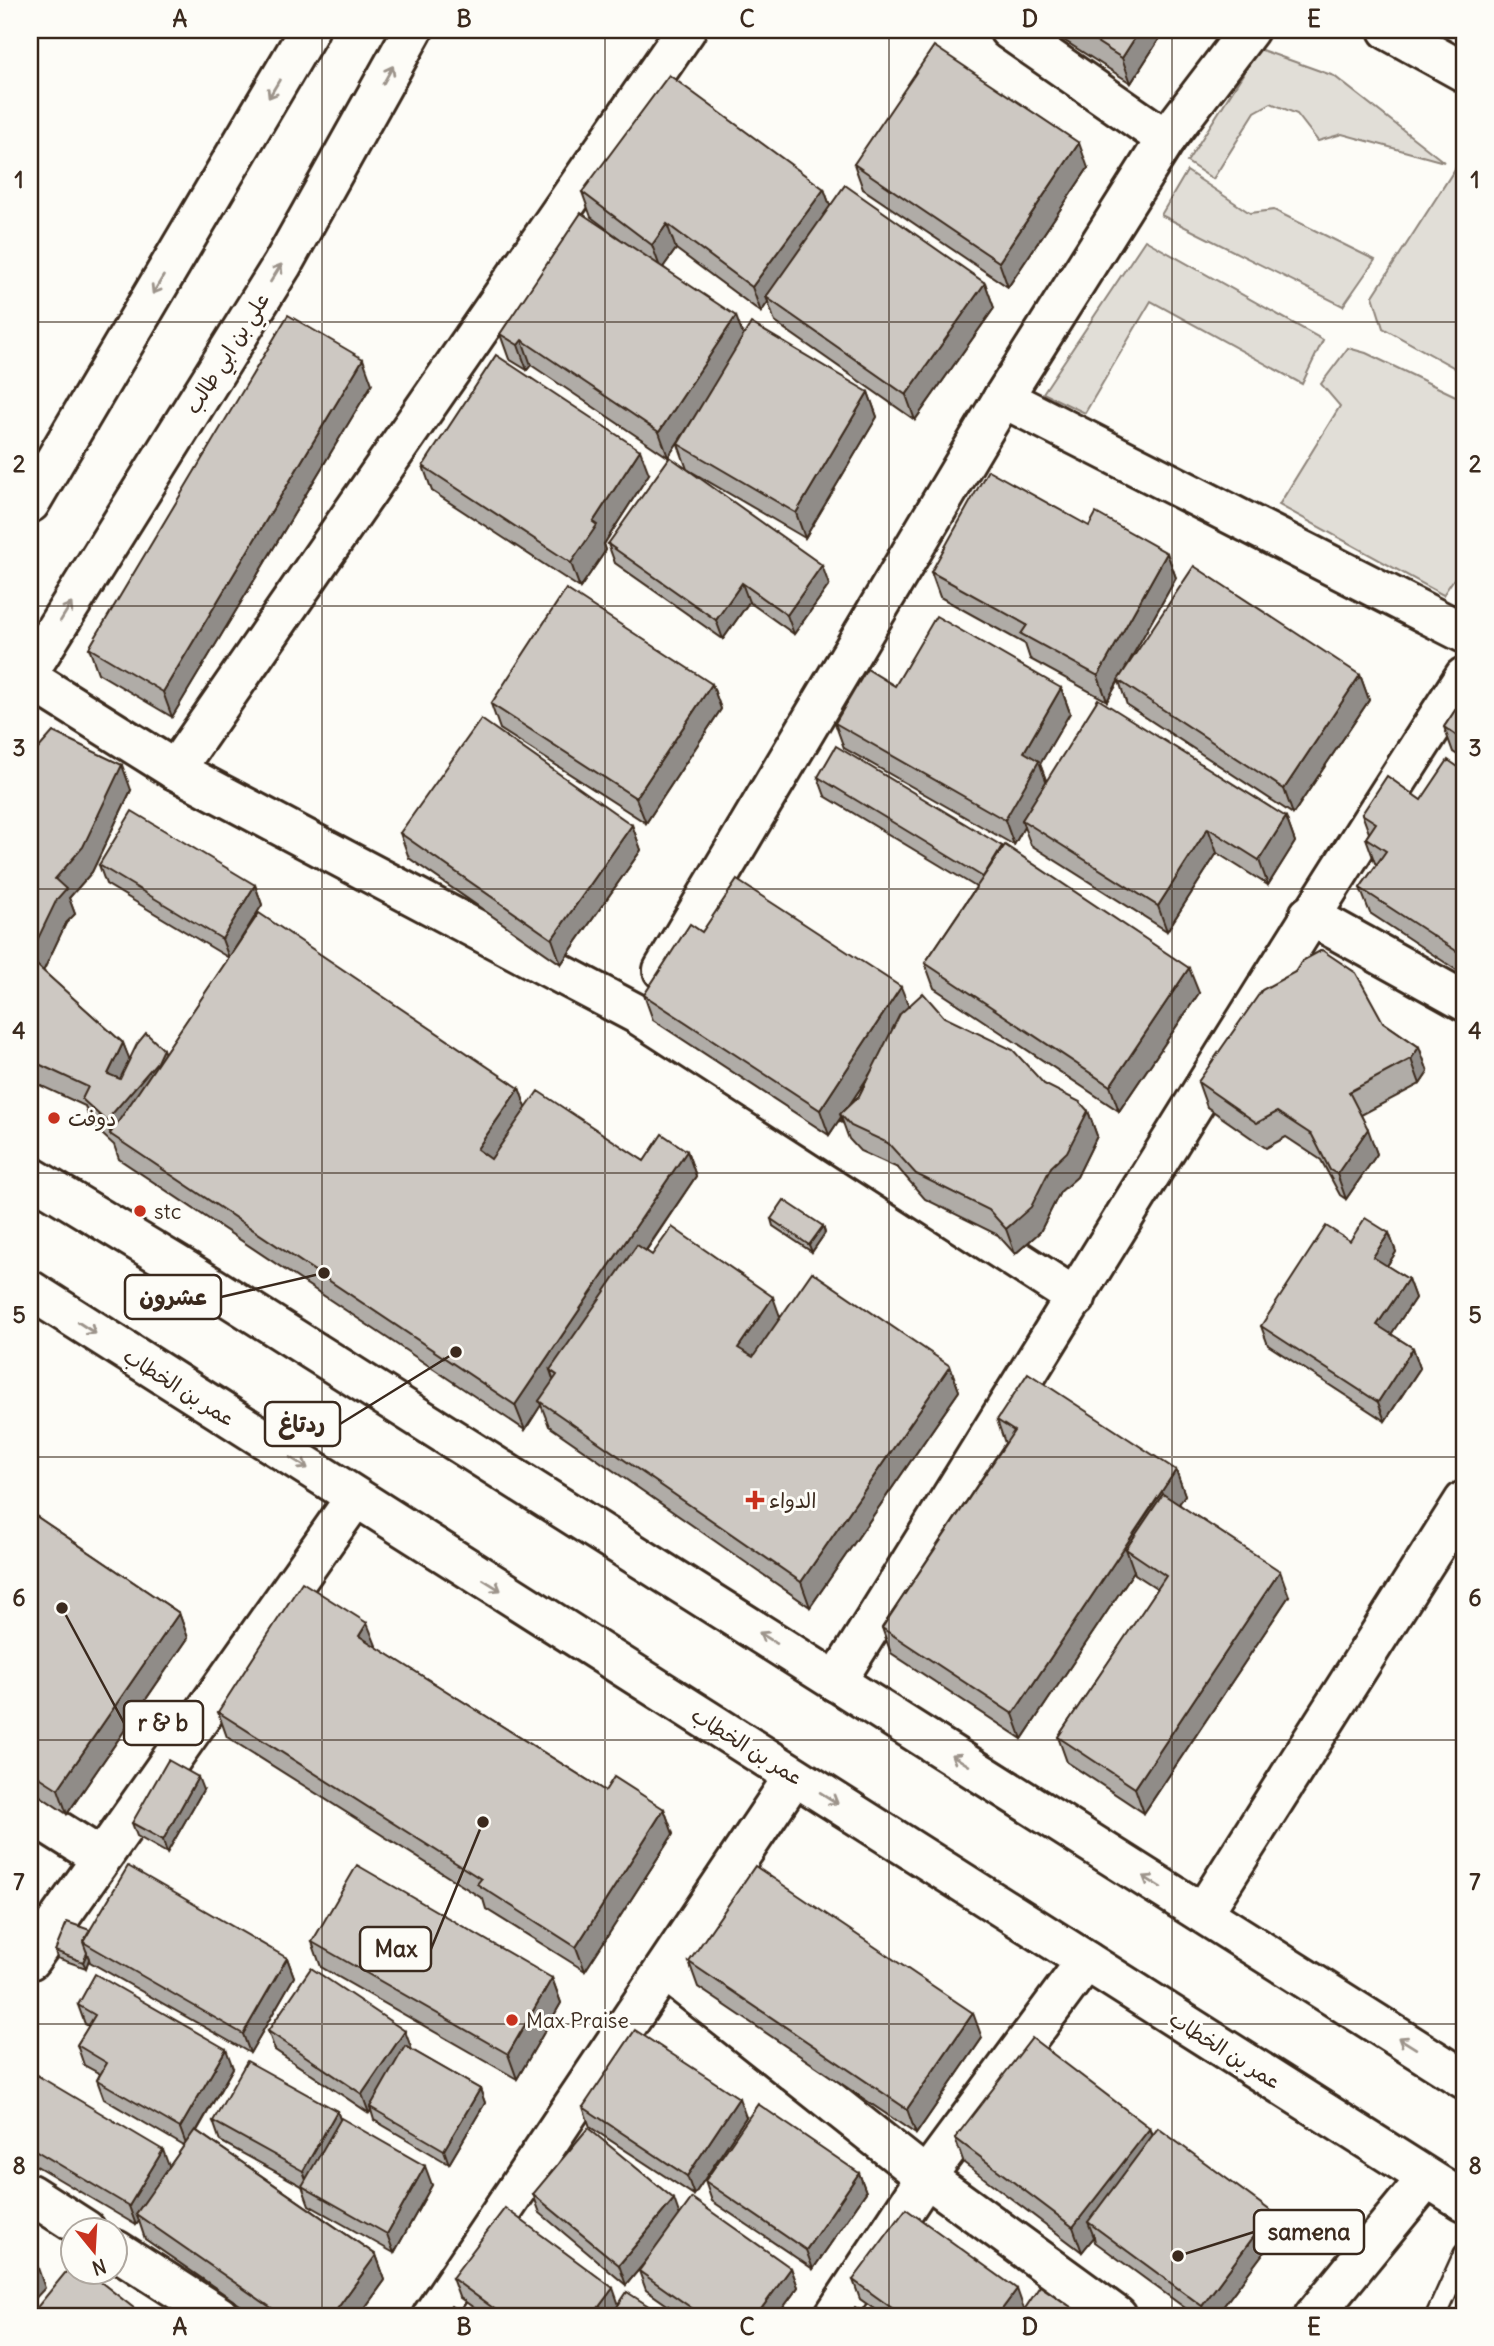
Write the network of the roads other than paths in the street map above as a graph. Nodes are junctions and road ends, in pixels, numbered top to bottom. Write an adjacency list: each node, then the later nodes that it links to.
1 (309, 30): 10 (street, one-way to 10)
2 (413, 30): 12 (street, علي بن ابي طالب, one-way to 2)
3 (686, 30): 15 (street)
4 (1009, 30): 8 (street)
5 (1249, 30): 8 (street)
6 (1388, 30): 7 (street)
7 (1464, 72)
8 (1166, 139): 9 (street)
9 (1003, 398): 11 (street); 18 (street)
10 (30, 503)
11 (1464, 633)
12 (30, 670)
13 (1464, 677): 16 (street)
14 (30, 679): 15 (street)
15 (175, 770): 18 (street)
16 (1309, 915): 17 (street); 21 (street)
17 (1464, 1001)
18 (637, 1014): 21 (street)
19 (30, 1176): 24 (street, one-way to 19)
20 (30, 1290): 22 (street, عمر بن الخطاب, one-way to 22)
21 (1076, 1298): 24 (street)
22 (355, 1498): 25 (street, عمر بن الخطاب, one-way to 25); 27 (street)
23 (1464, 1501): 28 (street)
24 (836, 1682): 28 (street, one-way to 24)
25 (794, 1776): 30 (street, عمر بن الخطاب, one-way to 30); 31 (street)
26 (30, 1813): 27 (street)
27 (100, 1857): 29 (street)
28 (1203, 1913): 32 (street, one-way to 28)
29 (30, 1960)
30 (1086, 1961): 33 (street); 34 (street, عمر بن الخطاب)
31 (665, 1970): 33 (street); 41 (street)
32 (1464, 2080)
33 (926, 2177): 42 (street); 43 (street)
34 (1427, 2178): 36 (street, عمر بن الخطاب); 44 (street)
35 (30, 2194): 37 (street)
36 (1464, 2201)
37 (63, 2216)
38 (1464, 2254): 45 (lane)
39 (130, 2259): 40 (street)
40 (219, 2316)
41 (432, 2316)
42 (834, 2316)
43 (1117, 2316)
44 (1314, 2316)
45 (1436, 2316)

